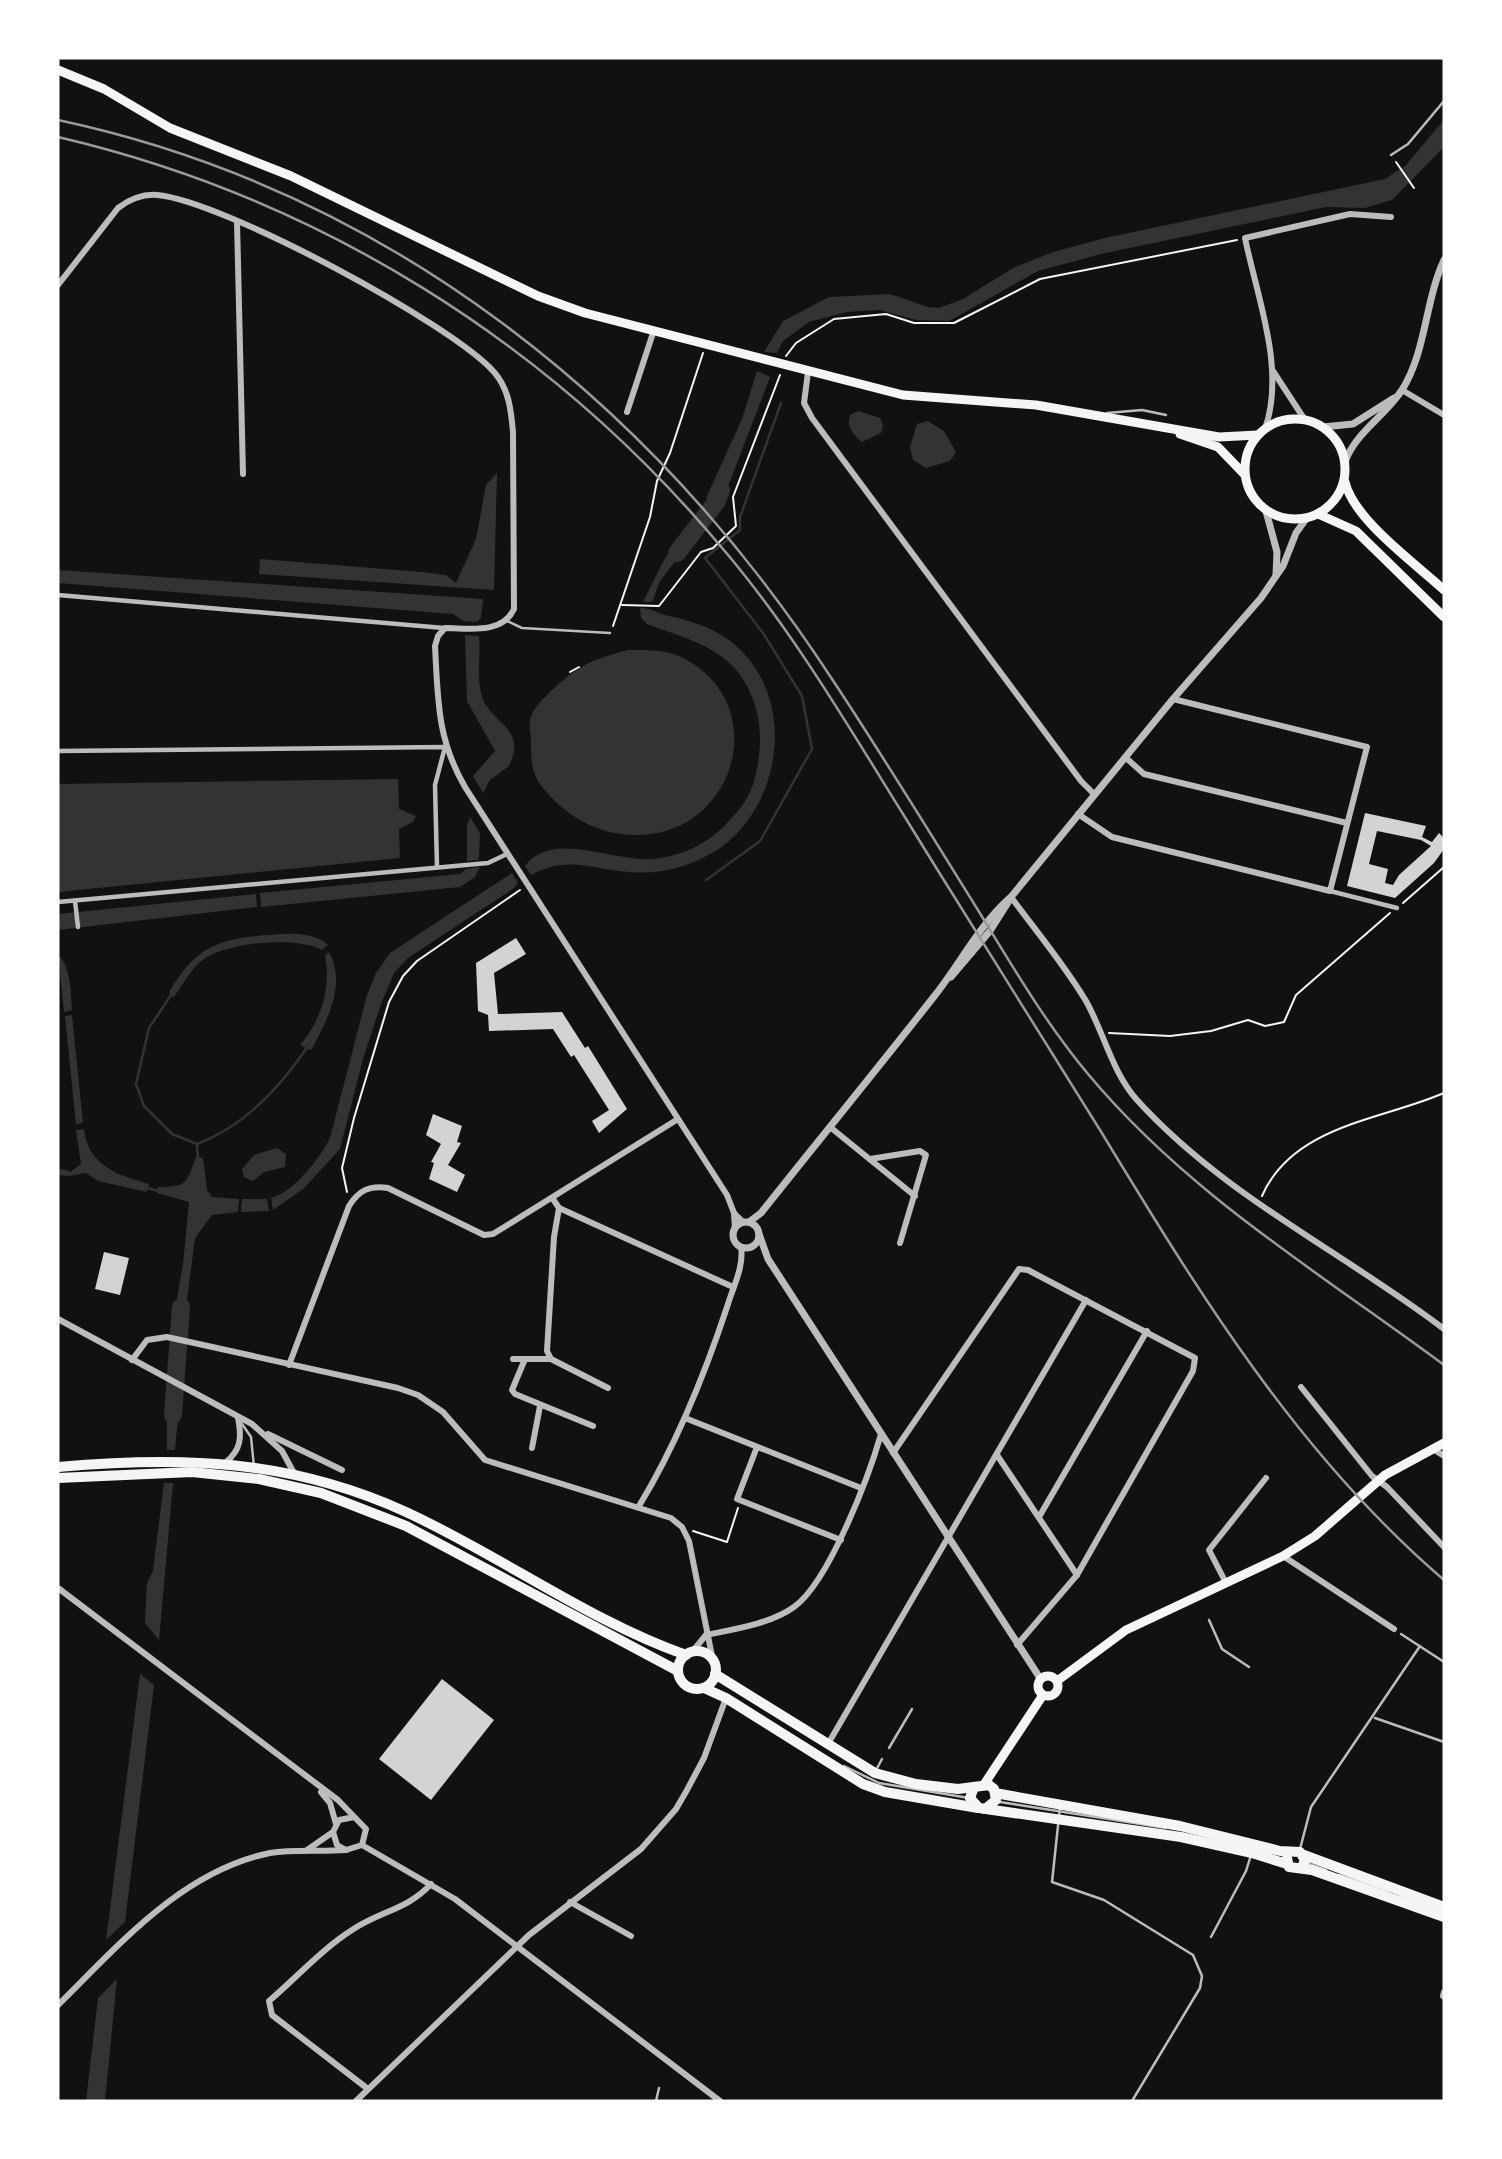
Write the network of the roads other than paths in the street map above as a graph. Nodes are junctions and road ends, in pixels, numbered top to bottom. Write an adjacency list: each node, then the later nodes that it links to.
1 (59, 70): 8 (main road)
2 (1444, 101): 3 (lane)
3 (1391, 155)
4 (1391, 218): 9 (street)
5 (237, 222): 7 (street); 21 (street); 31 (street)
6 (1444, 260): 11 (street)
7 (58, 285)
8 (653, 333): 10 (main road); 12 (street)
9 (1272, 369): 16 (street); 19 (street)
10 (808, 372): 13 (main road); 38 (street)
11 (1400, 393): 15 (street); 18 (street); 20 (street)
12 (627, 412)
13 (1097, 414): 14 (lane); 17 (main road)
14 (1166, 415)
15 (1444, 415)
16 (1305, 420): 18 (main road); 19 (main road)
17 (1157, 427): 19 (main road); 22 (main road)
18 (1323, 427): 20 (main road)
19 (1262, 432): 22 (main road)
20 (1345, 461): 23 (main road)
21 (243, 474)
22 (1245, 475): 24 (main road)
23 (1344, 481): 25 (main road); 28 (main road)
24 (1266, 511): 26 (main road); 27 (street)
25 (1318, 514): 26 (main road); 30 (main road)
26 (1306, 519): 27 (street)
27 (1275, 578): 34 (street)
28 (1444, 590)
29 (58, 595): 32 (street)
30 (1444, 617)
31 (507, 621): 32 (street); 33 (lane)
32 (444, 628): 35 (street)
33 (610, 633)
34 (1173, 699): 37 (street); 40 (street)
35 (445, 747): 36 (street); 41 (street); 42 (street)
36 (58, 751)
37 (1125, 757): 38 (street); 40 (street)
38 (1094, 794): 39 (street)
39 (1077, 814): 43 (street); 44 (street)
40 (1347, 823): 43 (street)
41 (507, 854): 42 (street); 49 (street)
42 (437, 867): 45 (street)
43 (1330, 891): 47 (street)
44 (1011, 897): 50 (street); 66 (street)
45 (75, 901): 46 (street); 48 (street)
46 (58, 902)
47 (1397, 908)
48 (78, 927)
49 (678, 1119): 53 (street); 55 (street)
50 (830, 1127): 51 (street); 56 (street)
51 (870, 1159): 52 (street); 52 (street)
52 (915, 1196): 60 (street)
53 (553, 1199): 54 (street); 72 (street)
54 (559, 1208): 63 (street); 70 (street)
55 (734, 1213): 57 (street); 58 (street)
56 (761, 1213): 57 (street); 59 (street)
57 (746, 1222): 58 (street); 59 (street)
58 (735, 1228): 61 (street)
59 (758, 1231): 61 (street); 62 (street)
60 (900, 1243)
61 (745, 1247): 62 (street); 63 (street)
62 (768, 1259): 80 (street)
63 (733, 1287): 77 (street)
64 (1086, 1300): 67 (street); 85 (street); 86 (street)
65 (58, 1319): 71 (street)
66 (1444, 1329)
67 (1147, 1331): 99 (street); 104 (street)
68 (513, 1359): 69 (street)
69 (526, 1359): 70 (street); 75 (street)
70 (551, 1359): 74 (street)
71 (132, 1360): 72 (street); 76 (street)
72 (289, 1365): 98 (street)
73 (1301, 1387): 96 (street)
74 (608, 1388)
75 (540, 1406): 78 (street); 83 (street)
76 (238, 1418): 79 (street); 88 (street); 89 (lane)
77 (685, 1418): 82 (street); 98 (street)
78 (593, 1426)
79 (263, 1432): 91 (street); 92 (street)
80 (881, 1434): 85 (street); 97 (street)
81 (1444, 1443): 84 (main road)
82 (757, 1447): 97 (street); 101 (street)
83 (532, 1448)
84 (1433, 1449): 87 (street); 96 (main road)
85 (894, 1453): 100 (street)
86 (997, 1455): 99 (street); 100 (street)
87 (1444, 1456)
88 (226, 1462): 89 (main road); 90 (main road)
89 (254, 1466): 92 (main road); 95 (lane)
90 (58, 1467)
91 (342, 1470)
92 (294, 1474): 113 (main road)
93 (1266, 1478): 105 (street)
94 (58, 1479): 95 (main road)
95 (259, 1479): 117 (main road)
96 (1377, 1481): 102 (street); 103 (main road)
97 (861, 1488): 101 (street)
98 (639, 1506): 110 (street)
99 (1039, 1517): 104 (street)
100 (948, 1538): 111 (street); 127 (street)
101 (841, 1540): 110 (street)
102 (1444, 1547)
103 (1283, 1556): 105 (main road); 108 (street)
104 (1077, 1575): 111 (street)
105 (1226, 1583): 120 (main road)
106 (58, 1588): 133 (street)
107 (1209, 1620): 116 (lane)
108 (1394, 1629)
109 (1401, 1634): 112 (lane)
110 (706, 1635): 113 (street); 114 (street)
111 (1017, 1645): 119 (street)
112 (1420, 1646): 115 (lane); 125 (lane)
113 (689, 1653): 114 (main road); 117 (main road)
114 (713, 1661): 118 (main road)
115 (1444, 1662)
116 (1249, 1667)
117 (678, 1671): 121 (main road)
118 (715, 1674): 121 (main road); 127 (main road)
119 (1040, 1678): 120 (main road); 122 (main road)
120 (1057, 1681): 122 (main road)
121 (704, 1688): 123 (main road)
122 (1043, 1695): 132 (main road)
123 (726, 1698): 129 (main road); 148 (street)
124 (912, 1709): 128 (lane)
125 (1374, 1718): 126 (lane); 145 (lane)
126 (1444, 1742)
127 (828, 1744): 131 (main road)
128 (889, 1748)
129 (818, 1758): 134 (lane); 136 (main road)
130 (882, 1759): 131 (lane)
131 (874, 1773): 134 (main road)
132 (985, 1783): 134 (main road); 135 (main road)
133 (318, 1788): 138 (street); 139 (street)
134 (972, 1793): 136 (main road)
135 (995, 1796): 136 (main road); 137 (main road)
136 (982, 1808): 137 (main road)
137 (1059, 1812): 142 (main road); 142 (main road); 160 (lane)
138 (354, 1817): 139 (street); 141 (street)
139 (336, 1824): 140 (street)
140 (333, 1832): 143 (street); 144 (street)
141 (362, 1845): 144 (street); 146 (street)
142 (1253, 1848): 145 (main road); 152 (lane)
143 (307, 1850): 144 (street); 154 (street)
144 (345, 1850)
145 (1297, 1859): 147 (main road)
146 (431, 1884): 153 (street); 156 (street)
147 (1394, 1894): 149 (main road); 150 (main road)
148 (570, 1902): 151 (street); 153 (street)
149 (1444, 1909)
150 (1444, 1917)
151 (631, 1936)
152 (1211, 1937)
153 (518, 1947): 156 (street); 159 (street)
154 (58, 2005)
155 (659, 2088): 158 (lane)
156 (368, 2089): 157 (street)
157 (356, 2101)
158 (656, 2101)
159 (720, 2101)
160 (1132, 2101)

